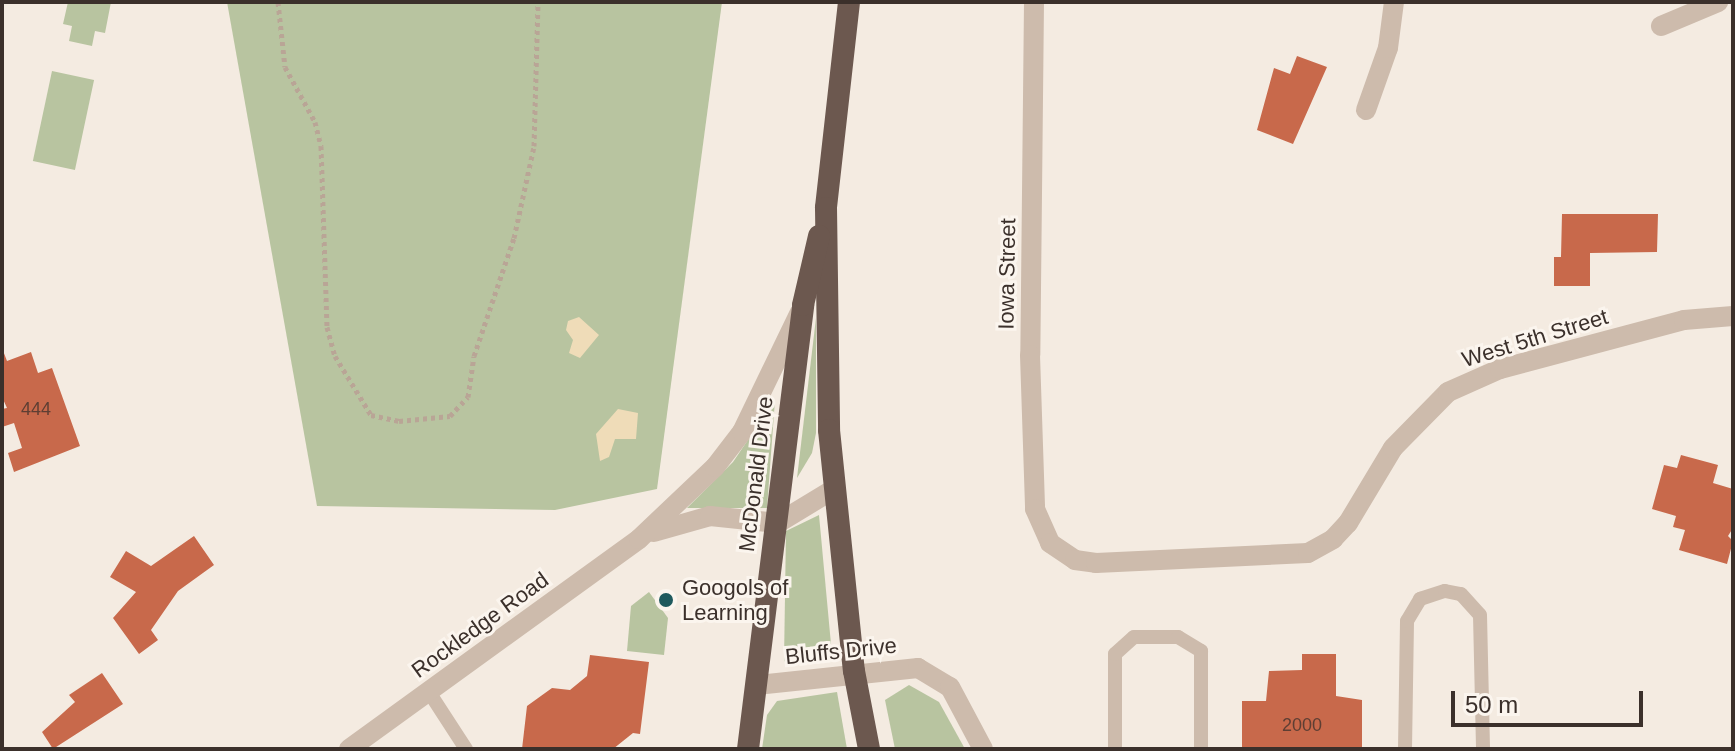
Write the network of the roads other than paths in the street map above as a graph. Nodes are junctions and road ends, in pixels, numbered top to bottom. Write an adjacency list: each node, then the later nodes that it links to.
1 (849, 2): 7 (highway, McDonald Drive)
2 (1034, 2): 13 (street, Iowa Street)
3 (1394, 2): 6 (street)
4 (1718, 2): 5 (street)
5 (1661, 26)
6 (1366, 110)
7 (826, 208): 8 (highway, McDonald Drive); 10 (highway, McDonald Drive)
8 (803, 305): 11 (highway, McDonald Drive); 12 (street)
9 (1733, 316): 13 (street, West 5th Street)
10 (834, 489): 11 (street); 14 (highway, McDonald Drive)
11 (778, 523): 12 (street); 15 (highway, McDonald Drive)
12 (639, 539): 16 (street, Rockledge Road)
13 (1050, 543)
14 (854, 671): 15 (street, Bluffs Drive); 20 (highway, McDonald Drive); 21 (street, Bluffs Drive)
15 (757, 685): 19 (highway, McDonald Drive)
16 (429, 692): 17 (street, Rockledge Road); 18 (lane)
17 (349, 749)
18 (466, 749)
19 (748, 749)
20 (869, 749)
21 (983, 749)
22 (1115, 749): 23 (lane)
23 (1201, 749)
24 (1405, 749): 25 (lane)
25 (1483, 749)

